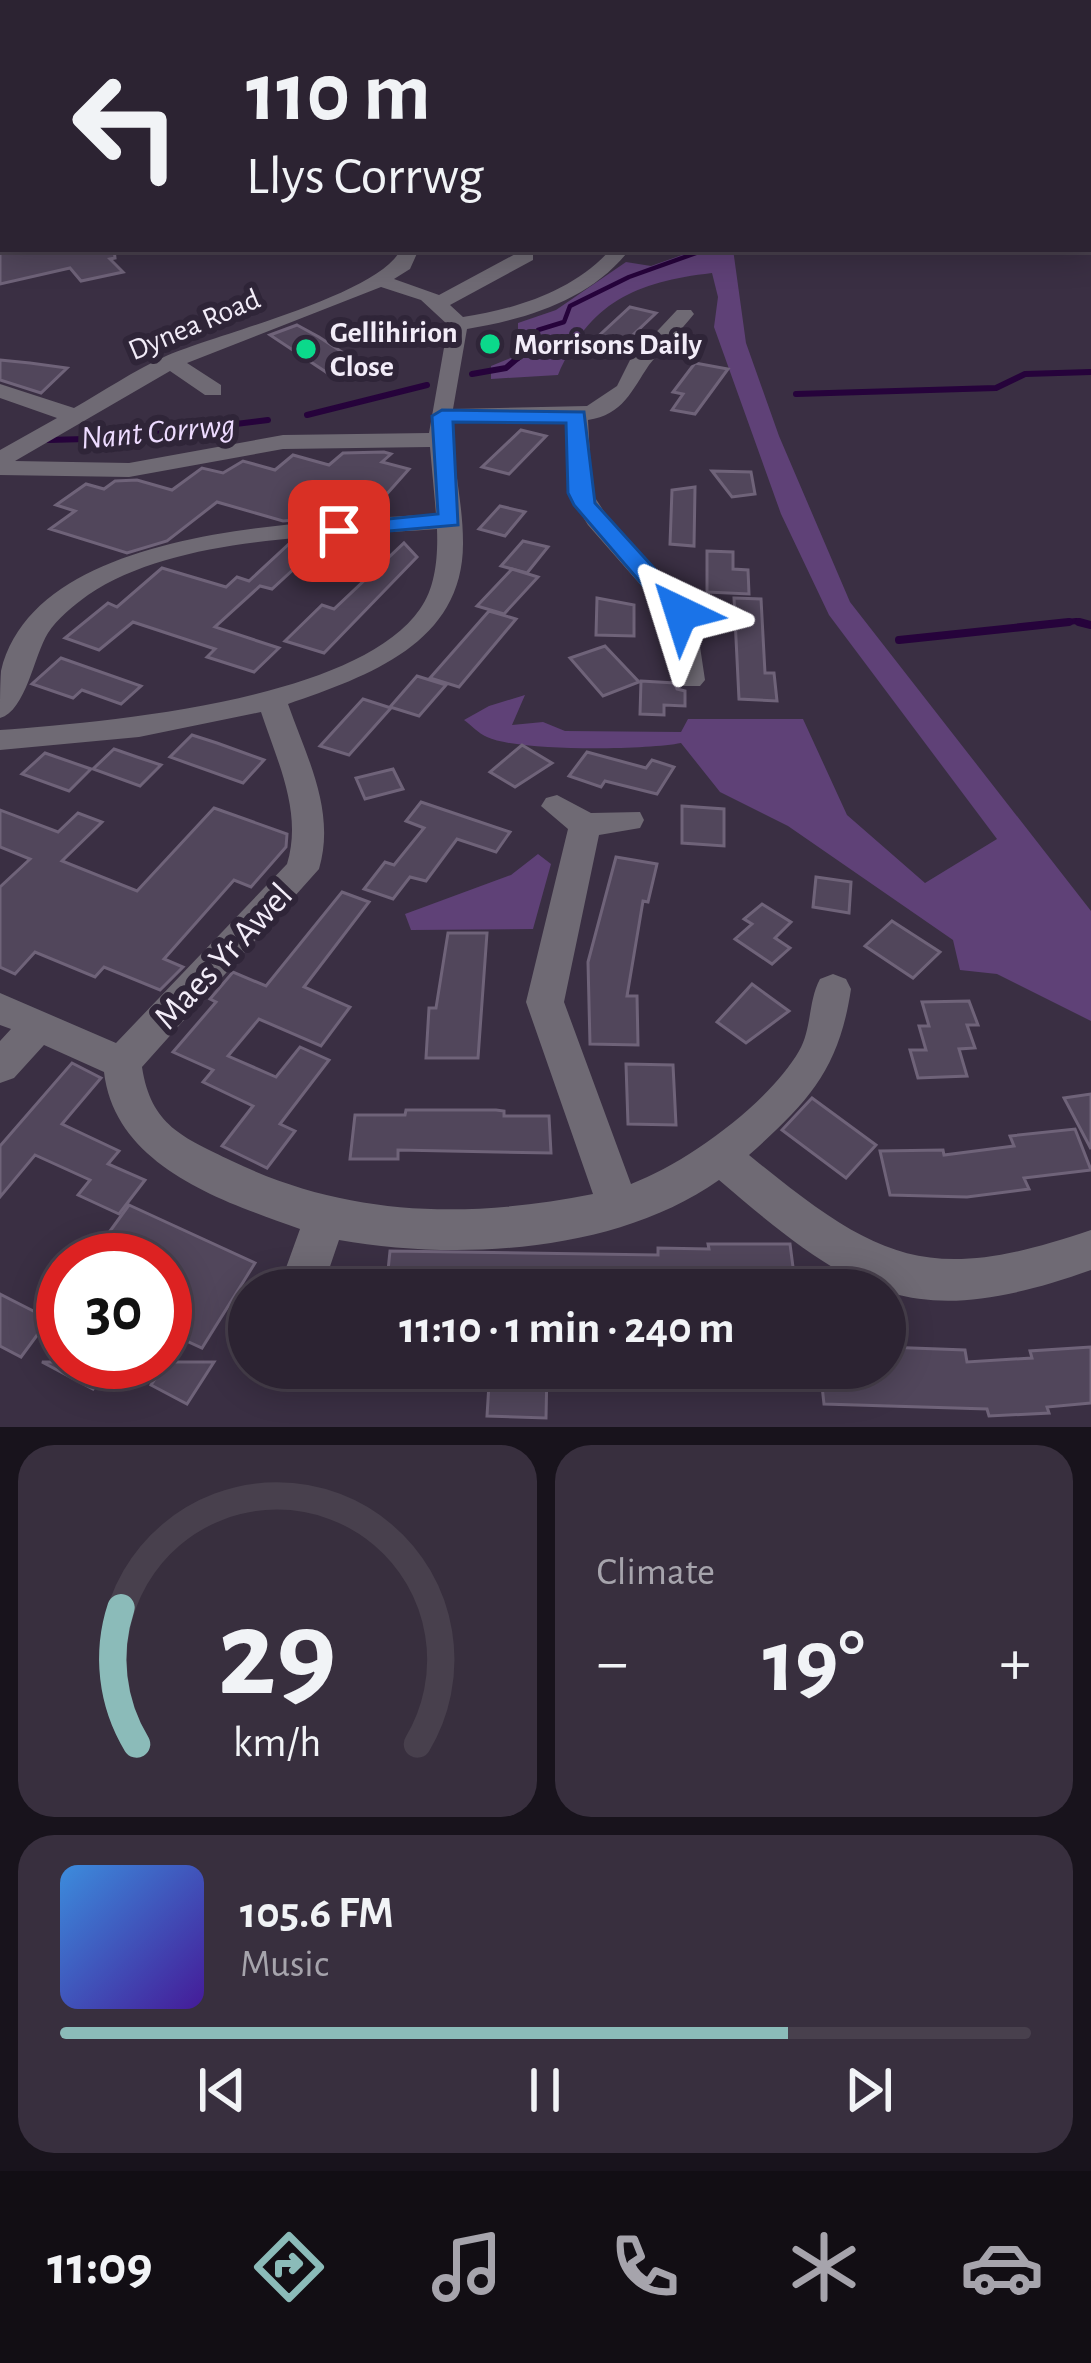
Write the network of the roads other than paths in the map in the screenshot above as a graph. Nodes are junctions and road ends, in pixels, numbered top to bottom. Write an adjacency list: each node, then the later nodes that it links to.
1 (409, 252): 4 (street, Dynea Road)
2 (618, 252): 5 (street)
3 (526, 256): 5 (street)
4 (381, 280): 5 (street); 7 (street, Dynea Road)
5 (448, 313): 12 (street)
6 (684, 314): 11 (street)
7 (171, 362): 8 (street); 10 (street, Dynea Road)
8 (213, 390)
9 (0, 391): 10 (street)
10 (72, 415): 13 (street, Dynea Road)
11 (576, 416): 12 (street); 15 (street)
12 (441, 428): 13 (street); 14 (street)
13 (0, 464)
14 (450, 520): 16 (street); 17 (street)
15 (690, 680)
16 (272, 703): 18 (street); 23 (street, Maes Yr Awel)
17 (0, 708)
18 (0, 740)
19 (628, 820): 26 (street)
20 (833, 989): 25 (street)
21 (0, 1009): 22 (street)
22 (38, 1025): 23 (street); 24 (street)
23 (122, 1063): 27 (street)
24 (0, 1067)
25 (720, 1156): 26 (street); 28 (street)
26 (618, 1206): 27 (street)
27 (326, 1217): 29 (street)
28 (1091, 1250)
29 (307, 1269)

